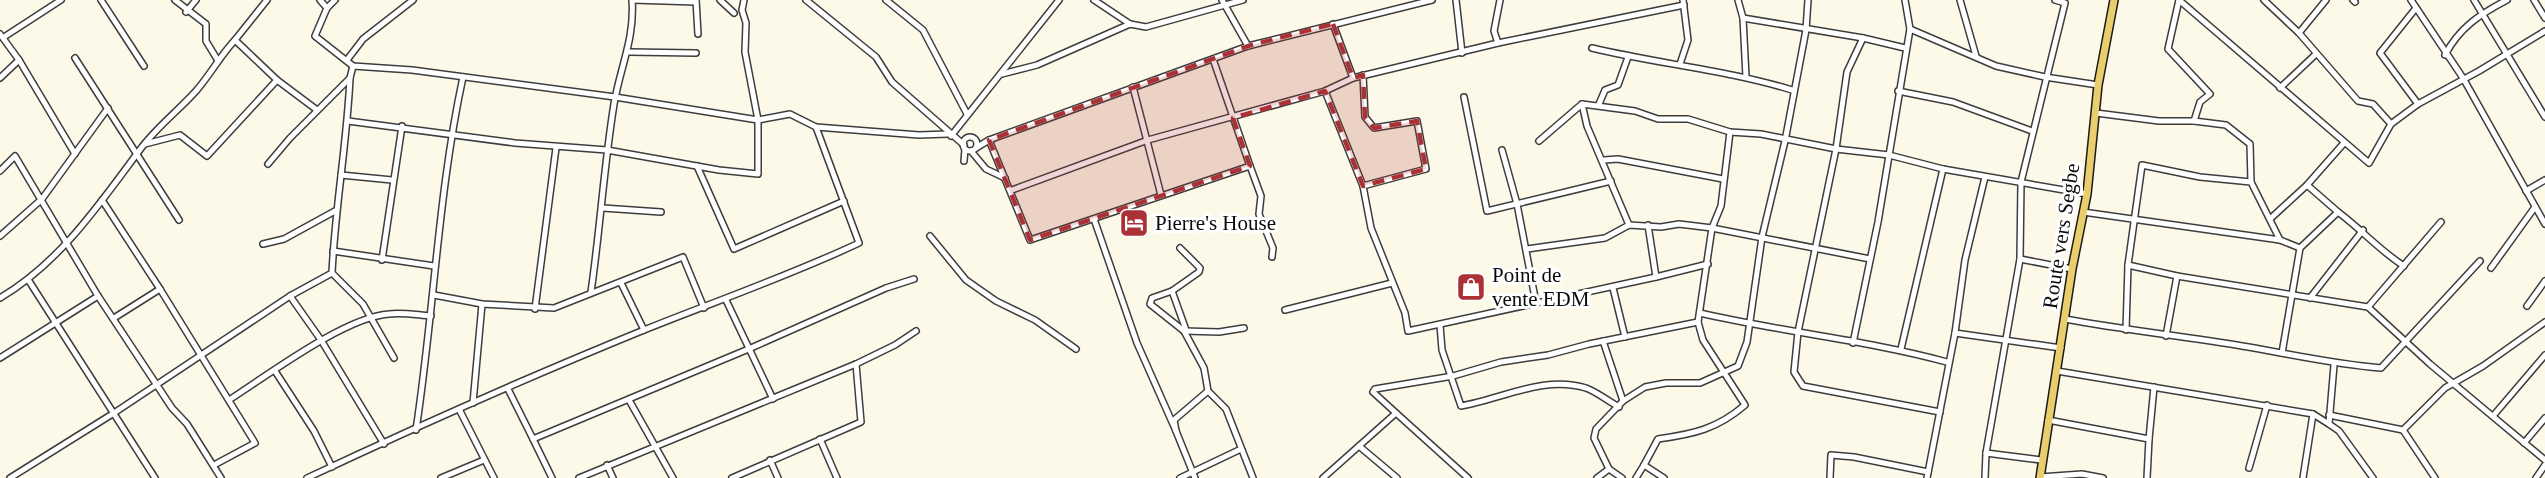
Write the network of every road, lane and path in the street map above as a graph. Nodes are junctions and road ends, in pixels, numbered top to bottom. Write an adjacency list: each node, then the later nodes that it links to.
1 (61, 0): 52 (street)
2 (101, 0): 73 (street)
3 (175, 0): 40 (street)
4 (196, 0): 40 (street)
5 (267, 0): 54 (street)
6 (320, 0): 37 (street)
7 (335, 0): 37 (street)
8 (413, 0): 71 (street)
9 (632, 0): 34 (street); 59 (street)
10 (720, 0): 41 (street)
11 (744, 0): 102 (street)
12 (807, 0): 111 (street)
13 (886, 0): 99 (street)
14 (1059, 0): 75 (street)
15 (1094, 0): 45 (street)
16 (1243, 0): 35 (street)
17 (1390, 0): 38 (street)
18 (1432, 0): 38 (street)
19 (1456, 0): 61 (street)
20 (1500, 0): 55 (street)
21 (1738, 0): 43 (street)
22 (1808, 0): 48 (street)
23 (1905, 0): 47 (street)
24 (1960, 0): 65 (street)
25 (2055, 0): 79 (street)
26 (2114, 0): 85 (main road, Route vers Segbe)
27 (2179, 0): 87 (street); 104 (street)
28 (2264, 0): 50 (street)
29 (2326, 0): 50 (street)
30 (2411, 0): 39 (street)
31 (2474, 0): 42 (street)
32 (2507, 0): 42 (street)
33 (2534, 0): 44 (street)
34 (696, 1): 51 (street)
35 (1223, 3): 45 (street); 56 (street)
36 (1684, 3): 55 (street); 72 (street)
37 (327, 8): 71 (street)
38 (1393, 8): 46 (street)
39 (2416, 8): 64 (street); 95 (street)
40 (186, 12): 69 (street)
41 (734, 13)
42 (2482, 13): 62 (street); 64 (street)
43 (1743, 18): 48 (street); 78 (street)
44 (2545, 18)
45 (1130, 24): 75 (street)
46 (1333, 24): 56 (street); 82 (street)
47 (1910, 29): 58 (street); 65 (street)
48 (1806, 30): 53 (street); 88 (street)
49 (2545, 31): 62 (street)
50 (2299, 33): 63 (street)
51 (698, 34)
52 (2, 35): 70 (street)
53 (1863, 38): 58 (street); 121 (street)
54 (235, 40): 69 (street); 84 (street)
55 (1498, 42): 61 (street)
56 (1248, 46): 68 (street)
57 (1592, 48): 66 (street)
58 (1905, 48): 90 (street)
59 (629, 52): 60 (street); 91 (street)
60 (696, 53)
61 (1462, 53): 76 (street)
62 (2508, 53): 83 (street); 100 (street)
63 (2316, 54): 87 (street); 105 (street)
64 (2445, 55): 83 (street)
65 (1976, 56): 79 (street)
66 (1628, 57): 72 (street); 94 (street)
67 (75, 58): 96 (street)
68 (1213, 58): 86 (street); 101 (street)
69 (217, 59): 118 (street)
70 (19, 60): 80 (street); 124 (street)
71 (348, 60): 74 (street)
72 (1680, 64): 78 (street)
73 (144, 66)
74 (353, 66): 77 (street); 81 (street)
75 (1002, 74): 99 (street)
76 (1363, 75): 82 (street); 144 (street)
77 (463, 77): 91 (street); 110 (street)
78 (1746, 77): 88 (street)
79 (2045, 77): 85 (street); 108 (street)
80 (0, 78)
81 (350, 78): 97 (street); 103 (street)
82 (1353, 78): 89 (street)
83 (2463, 78): 95 (street); 146 (street)
84 (277, 80): 97 (street); 118 (street)
85 (2097, 85): 98 (main road, Route vers Segbe)
86 (1133, 87): 113 (street); 114 (street)
87 (2280, 88): 117 (street)
88 (1792, 90): 116 (street)
89 (1325, 91): 101 (street); 144 (street)
90 (1898, 91): 108 (street); 126 (street)
91 (615, 97): 102 (street); 122 (street)
92 (1464, 98): 152 (street)
93 (1582, 104): 94 (street); 115 (street); 127 (street)
94 (1599, 104): 109 (street)
95 (2418, 104): 105 (street)
96 (108, 108): 124 (street); 125 (street)
97 (317, 110): 129 (street)
98 (2096, 113): 104 (street); 147 (main road, Route vers Segbe)
99 (968, 114): 111 (street)
100 (2545, 117)
101 (1233, 118): 114 (street); 131 (street)
102 (758, 120): 107 (street); 130 (street)
103 (348, 121): 106 (street); 134 (street)
104 (2194, 121): 142 (street)
105 (2391, 124): 117 (street)
106 (402, 126): 110 (street); 138 (street)
107 (816, 127): 111 (street); 151 (street)
108 (2032, 130): 141 (street)
109 (1730, 132): 116 (street); 137 (street)
110 (450, 134): 120 (street); 187 (street)
111 (951, 136): 119 (street)
112 (975, 140): 113 (street); 119 (street); 119 (street)
113 (989, 140): 119 (street); 136 (street)
114 (1148, 140): 145 (street); 148 (street)
115 (1539, 141)
116 (1785, 141): 121 (street); 171 (street)
117 (2344, 143): 143 (street)
118 (144, 145): 125 (street)
119 (968, 146): 128 (street); 136 (street)
120 (556, 148): 122 (street); 215 (street)
121 (1836, 149): 126 (street); 177 (street)
122 (607, 150): 130 (street); 154 (street)
123 (1502, 150): 152 (street)
124 (75, 154): 149 (street)
125 (136, 156): 150 (street); 162 (street)
126 (1889, 156): 132 (street); 181 (street)
127 (1604, 160): 137 (street); 140 (street)
128 (964, 161)
129 (268, 164)
130 (697, 166): 151 (street)
131 (1250, 166): 148 (street); 180 (street)
132 (1943, 169): 135 (street); 244 (street)
133 (0, 171): 149 (street)
134 (341, 175): 138 (street); 155 (street)
135 (1985, 177): 141 (street); 233 (street)
136 (1005, 178): 145 (street)
137 (1723, 179): 167 (street)
138 (392, 180): 183 (street)
139 (2545, 180): 146 (street)
140 (1611, 181): 152 (street); 165 (street)
141 (2021, 182): 147 (street); 182 (street)
142 (2251, 182): 159 (street); 161 (street)
143 (2307, 185): 158 (street); 161 (street)
144 (1363, 186): 198 (street)
145 (1012, 190): 160 (street)
146 (2526, 191): 153 (street)
147 (2087, 194): 157 (main road, Route vers Segbe)
148 (1161, 195): 160 (street)
149 (42, 199): 169 (street); 173 (street)
150 (102, 200): 173 (street); 200 (street)
151 (844, 201): 209 (street)
152 (1517, 204): 176 (street)
153 (2535, 207): 164 (street); 189 (street)
154 (603, 208): 156 (street); 202 (street)
155 (335, 211): 174 (street); 179 (street)
156 (661, 212)
157 (2083, 212): 159 (street); 190 (main road, Route vers Segbe)
158 (2338, 212): 168 (street); 178 (street)
159 (2134, 218): 172 (street); 186 (street)
160 (1094, 219): 281 (street)
161 (2270, 219): 172 (street)
162 (179, 220)
163 (2441, 222): 188 (street)
164 (2545, 224)
165 (1629, 225): 166 (street); 176 (street)
166 (1648, 225): 167 (street); 193 (street)
167 (1713, 228): 171 (street); 185 (street)
168 (2363, 230): 188 (street); 208 (street)
169 (0, 236)
170 (930, 236): 243 (street)
171 (1762, 237): 177 (street); 225 (street)
172 (2280, 240): 178 (street)
173 (67, 244): 195 (street); 205 (street)
174 (263, 244)
175 (1180, 248): 201 (street)
176 (1527, 249): 210 (street)
177 (1816, 249): 181 (street); 232 (street)
178 (2300, 249): 204 (street)
179 (333, 251): 183 (street); 191 (street)
180 (1272, 257)
181 (1870, 259): 240 (street)
182 (2020, 259): 190 (street); 237 (street)
183 (382, 260): 187 (street)
184 (2480, 261): 239 (street)
185 (1708, 264): 193 (street); 217 (street)
186 (2128, 265): 192 (street); 230 (street)
187 (434, 266): 203 (street)
188 (2404, 266): 213 (street)
189 (2491, 268)
190 (2072, 269): 221 (main road, Route vers Segbe)
191 (332, 273): 206 (street); 220 (street)
192 (2177, 276): 204 (street); 234 (street)
193 (1656, 277): 199 (street)
194 (914, 279): 241 (street)
195 (29, 281): 207 (street); 222 (street)
196 (2545, 281): 212 (street)
197 (621, 283): 202 (street); 214 (street); 228 (street)
198 (1392, 283): 216 (street); 226 (street)
199 (1613, 288): 210 (street); 235 (street)
200 (160, 289): 219 (street); 246 (street)
201 (1172, 291): 229 (street); 229 (street)
202 (591, 292): 215 (street)
203 (434, 294): 211 (street); 218 (street)
204 (2294, 295): 208 (street); 245 (street)
205 (98, 296): 219 (street); 222 (street)
206 (290, 296): 236 (street); 246 (street)
207 (0, 298)
208 (2310, 298): 213 (street)
209 (726, 300): 214 (street); 241 (street)
210 (1536, 303): 226 (street)
211 (482, 304): 215 (street); 266 (street)
212 (2527, 306)
213 (2368, 307): 239 (street)
214 (704, 308): 228 (street)
215 (535, 309)
216 (1285, 310)
217 (1700, 313): 223 (street); 225 (street)
218 (431, 316): 220 (street); 279 (street)
219 (114, 318): 257 (street)
220 (370, 318): 236 (street); 249 (street)
221 (2065, 319): 230 (street); 242 (main road, Route vers Segbe)
222 (56, 322): 248 (street); 271 (street)
223 (1698, 322): 235 (street); 255 (street)
224 (2545, 322): 258 (street)
225 (1748, 323): 232 (street); 255 (street)
226 (1440, 325): 256 (street)
227 (1244, 328): 229 (street)
228 (644, 330): 260 (street)
229 (1185, 330): 261 (street)
230 (2126, 330): 234 (street)
231 (916, 331): 251 (street)
232 (1798, 332): 240 (street); 270 (street)
233 (1955, 333): 237 (street); 250 (street)
234 (2166, 336): 245 (street)
235 (1625, 337): 238 (street)
236 (321, 340): 253 (street); 286 (street)
237 (2006, 340): 242 (street); 290 (street)
238 (1602, 341): 256 (street); 265 (street)
239 (2405, 342): 252 (street); 258 (street)
240 (1853, 343): 244 (street)
241 (751, 348): 262 (street); 264 (street)
242 (2061, 348): 254 (main road, Route vers Segbe)
243 (1076, 349)
244 (1902, 349): 250 (street)
245 (2282, 353): 252 (street)
246 (202, 354): 257 (street); 263 (street)
247 (2545, 355): 275 (street)
248 (0, 358)
249 (394, 358)
250 (1947, 362): 270 (street)
251 (856, 364): 262 (street); 283 (street)
252 (2334, 365): 274 (street)
253 (275, 371): 263 (street); 299 (street)
254 (2057, 371): 259 (street); 277 (main road, Route vers Segbe)
255 (1724, 372): 265 (street); 297 (street)
256 (1453, 376): 268 (street); 272 (street)
257 (157, 384): 271 (street); 295 (street)
258 (2454, 385): 275 (street); 280 (street)
259 (2154, 387): 267 (street); 284 (street)
260 (508, 389): 266 (street); 282 (street)
261 (1208, 391): 281 (street); 289 (street)
262 (773, 399): 287 (street)
263 (229, 400): 295 (street)
264 (629, 400): 282 (street); 287 (street)
265 (1623, 401): 268 (street)
266 (473, 403): 269 (street)
267 (2267, 405): 273 (street); 300 (street)
268 (1619, 407): 301 (street)
269 (460, 411): 279 (street); 291 (street)
270 (1940, 412): 303 (street)
271 (114, 413): 305 (street); 306 (street)
272 (1396, 413): 288 (street); 322 (street)
273 (2313, 414): 278 (street); 332 (street)
274 (2329, 416): 278 (street); 280 (street)
275 (2493, 416): 285 (street)
276 (2545, 417): 285 (street)
277 (2048, 420): 284 (street); 293 (main road, Route vers Segbe)
278 (2329, 424): 333 (street)
279 (416, 430): 286 (street)
280 (2403, 430): 334 (street)
281 (1176, 431): 302 (street)
282 (533, 439): 311 (street)
283 (820, 439): 292 (street); 317 (street)
284 (2149, 439): 331 (street)
285 (2524, 443): 294 (street)
286 (384, 444): 299 (street)
287 (655, 447): 296 (street); 314 (street)
288 (1359, 447): 320 (street); 321 (street)
289 (1241, 450): 302 (street); 319 (street)
290 (1986, 453): 293 (street); 328 (street)
291 (484, 460): 309 (street); 310 (street)
292 (770, 460): 315 (street); 316 (street)
293 (2041, 460): 329 (main road, Route vers Segbe)
294 (2545, 460)
295 (213, 465): 307 (street)
296 (607, 465): 312 (street); 313 (street)
297 (1644, 465): 325 (street); 326 (street)
298 (2545, 465): 335 (street)
299 (332, 466): 308 (street)
300 (2249, 468)
301 (1609, 469): 323 (street); 324 (street)
302 (1193, 475): 318 (street)
303 (1927, 475): 327 (street)
304 (2082, 476): 329 (street); 330 (street)
305 (10, 478)
306 (155, 478)
307 (220, 478)
308 (307, 478)
309 (441, 478)
310 (494, 478)
311 (552, 478)
312 (579, 478)
313 (613, 478)
314 (673, 478)
315 (732, 478)
316 (778, 478)
317 (837, 478)
318 (1180, 478)
319 (1253, 478)
320 (1323, 478)
321 (1396, 478)
322 (1468, 478)
323 (1597, 478)
324 (1622, 478)
325 (1636, 478)
326 (1664, 478)
327 (1830, 478)
328 (1985, 478)
329 (2040, 478)
330 (2103, 478)
331 (2146, 478)
332 (2303, 478)
333 (2373, 478)
334 (2435, 478)
335 (2536, 478)

